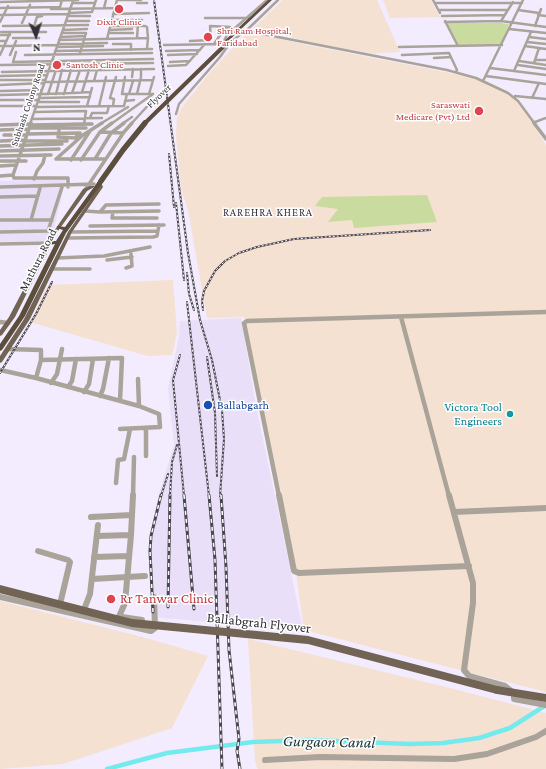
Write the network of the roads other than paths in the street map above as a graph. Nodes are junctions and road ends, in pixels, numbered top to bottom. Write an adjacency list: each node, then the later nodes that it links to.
1 (78, 0): 58 (street)
2 (106, 0): 32 (street)
3 (117, 0): 21 (street); 66 (street)
4 (141, 0): 14 (street)
5 (269, 0): 54 (street); 111 (highway)
6 (274, 0): 78 (highway, Flyover)
7 (278, 0): 78 (street)
8 (433, 0): 23 (street)
9 (18, 1): 17 (street); 18 (street); 30 (street)
10 (47, 1): 11 (street); 20 (street); 28 (street)
11 (54, 1): 12 (street); 36 (street)
12 (62, 1): 24 (street); 58 (street)
13 (95, 1): 34 (street); 58 (street)
14 (135, 1): 21 (street); 37 (street)
15 (513, 1): 22 (street); 23 (street); 39 (street)
16 (1, 2): 17 (street); 25 (street)
17 (10, 2): 29 (street)
18 (25, 2): 19 (street); 31 (street)
19 (32, 2): 20 (street); 26 (street)
20 (39, 2): 27 (street)
21 (124, 2)
22 (522, 2): 40 (street)
23 (435, 3): 38 (street)
24 (60, 6): 36 (street); 58 (street)
25 (0, 7): 29 (street)
26 (29, 7): 27 (street); 31 (street); 47 (street)
27 (37, 7): 28 (street); 48 (street)
28 (44, 7): 36 (street); 42 (street)
29 (7, 8): 30 (street); 44 (street)
30 (15, 8): 31 (street); 45 (street)
31 (22, 8): 46 (street)
32 (104, 8): 34 (street); 66 (street)
33 (123, 8): 66 (street)
34 (94, 9): 58 (street)
35 (541, 9): 43 (street)
36 (51, 10): 41 (street); 41 (street); 42 (street)
37 (142, 10): 66 (street); 66 (street)
38 (438, 10): 39 (street); 51 (street)
39 (508, 10): 49 (street)
40 (518, 10): 43 (street); 68 (street)
41 (63, 12): 58 (street); 58 (street)
42 (42, 14): 48 (street)
43 (538, 14): 52 (street); 70 (street)
44 (2, 15): 45 (street); 63 (street)
45 (11, 15): 46 (street); 55 (street)
46 (19, 15): 47 (street); 56 (street)
47 (26, 15): 48 (street); 64 (street)
48 (34, 15)
49 (505, 15): 51 (street); 60 (street)
50 (212, 16): 57 (street)
51 (442, 16): 62 (street)
52 (546, 16)
53 (233, 18): 57 (street); 61 (street); 75 (street)
54 (248, 18): 57 (street); 76 (street)
55 (9, 19)
56 (17, 19)
57 (239, 19)
58 (67, 20): 58 (street); 58 (street); 65 (street); 65 (street); 72 (street); 89 (street); 89 (street); 108 (street, Subhash Colony Road)
59 (142, 20): 66 (street)
60 (501, 21): 62 (street); 68 (street)
61 (205, 22)
62 (445, 22): 117 (street)
63 (0, 23): 64 (street)
64 (22, 23): 65 (street)
65 (35, 23)
66 (111, 24): 66 (street); 67 (street); 89 (street); 93 (street)
67 (137, 24): 90 (street); 92 (street)
68 (511, 24): 70 (street); 77 (street)
69 (3, 26): 71 (street)
70 (535, 26): 73 (street)
71 (12, 27): 72 (street); 74 (street); 86 (street)
72 (30, 27): 84 (street)
73 (546, 27)
74 (0, 28)
75 (229, 28): 76 (street); 103 (street); 104 (street)
76 (236, 29): 111 (street)
77 (509, 29): 81 (street); 112 (street)
78 (244, 30): 79 (street); 79 (street); 111 (highway, Flyover); 234 (street)
79 (252, 31): 172 (street)
80 (46, 32): 84 (street)
81 (531, 32): 82 (street); 87 (street)
82 (546, 33)
83 (0, 34): 86 (street)
84 (26, 35): 85 (street); 86 (street); 88 (street); 106 (street); 115 (street)
85 (43, 35)
86 (8, 37): 96 (street); 114 (street)
87 (529, 37): 95 (street); 98 (street)
88 (39, 38)
89 (85, 38): 109 (street)
90 (136, 38): 91 (street); 94 (street); 102 (street)
91 (141, 38): 92 (street); 122 (street)
92 (148, 38): 123 (street)
93 (114, 39): 94 (street); 100 (street)
94 (124, 39): 101 (street)
95 (546, 39)
96 (0, 40)
97 (190, 41): 103 (street)
98 (527, 42): 105 (street); 118 (street)
99 (106, 43): 109 (street)
100 (113, 44): 101 (street); 126 (street)
101 (123, 44): 127 (street); 130 (street)
102 (135, 44)
103 (204, 44): 104 (street); 110 (street); 119 (street); 128 (street)
104 (214, 44): 111 (street)
105 (546, 44)
106 (22, 45): 107 (street); 115 (street)
107 (29, 45): 108 (street); 139 (street)
108 (57, 45): 109 (street); 144 (street, Subhash Colony Road)
109 (83, 45): 116 (street); 125 (street)
110 (164, 45)
111 (223, 45): 288 (highway, Flyover, bridge)
112 (502, 45): 117 (street); 158 (street)
113 (0, 46): 114 (street)
114 (4, 46): 115 (street); 133 (street)
115 (13, 46): 134 (street)
116 (103, 46)
117 (458, 46): 120 (street)
118 (525, 46): 121 (street); 146 (street)
119 (169, 47)
120 (399, 47)
121 (539, 48): 124 (street); 148 (street)
122 (140, 49): 123 (street); 130 (street)
123 (146, 49): 136 (street)
124 (546, 49)
125 (81, 50): 126 (street); 137 (street); 144 (street)
126 (112, 50): 127 (street)
127 (121, 50): 130 (street)
128 (200, 50): 131 (street); 132 (street)
129 (16, 52): 139 (street)
130 (130, 53): 136 (street); 137 (street); 142 (street)
131 (168, 54): 132 (street); 138 (street)
132 (196, 54): 138 (street)
133 (0, 55)
134 (10, 55)
135 (402, 55): 141 (street)
136 (152, 56): 142 (street); 150 (street)
137 (79, 57): 144 (street); 144 (street); 149 (street); 152 (street)
138 (194, 57): 145 (street)
139 (24, 58): 144 (street); 144 (street)
140 (434, 58): 141 (street)
141 (451, 58): 172 (street)
142 (129, 59): 149 (street); 150 (street)
143 (546, 60): 148 (street)
144 (52, 61): 151 (street); 152 (street); 157 (street); 164 (street); 171 (street); 173 (street, Subhash Colony Road)
145 (190, 61): 147 (street); 156 (street)
146 (519, 61): 148 (street); 153 (street)
147 (170, 62)
148 (534, 62): 154 (street)
149 (103, 63): 150 (street); 152 (street)
150 (128, 64): 159 (street)
151 (10, 65): 155 (street); 157 (street)
152 (77, 65)
153 (518, 65): 163 (street); 170 (street)
154 (546, 65)
155 (0, 66)
156 (168, 66)
157 (5, 68): 171 (street)
158 (490, 68): 170 (street); 176 (street)
159 (128, 69): 160 (street); 169 (street)
160 (133, 69): 161 (street); 180 (street)
161 (141, 69): 162 (street); 182 (street)
162 (154, 69)
163 (546, 69)
164 (56, 70): 165 (street); 187 (street)
165 (62, 70): 166 (street); 188 (street)
166 (71, 70): 167 (street); 189 (street)
167 (80, 70): 168 (street); 190 (street)
168 (89, 70): 169 (street); 183 (street)
169 (97, 70): 184 (street)
170 (514, 71): 174 (street)
171 (2, 72): 175 (street)
172 (456, 72): 191 (street)
173 (47, 75): 175 (street); 200 (street, Subhash Colony Road)
174 (546, 75)
175 (0, 76)
176 (486, 76): 191 (street); 192 (street)
177 (106, 77): 185 (street)
178 (116, 77): 186 (street)
179 (125, 79): 180 (street); 186 (street); 203 (street)
180 (133, 79): 182 (street); 203 (street)
181 (0, 80): 200 (street)
182 (141, 80): 204 (street); 205 (street)
183 (85, 81): 184 (street); 190 (street); 197 (street)
184 (94, 81): 185 (street)
185 (105, 81): 186 (street); 223 (street)
186 (115, 81): 225 (street)
187 (52, 82): 188 (street); 200 (street); 201 (street)
188 (59, 82): 189 (street); 202 (street)
189 (68, 82): 190 (street); 207 (street)
190 (76, 82): 199 (street)
191 (485, 82): 208 (street); 240 (street)
192 (539, 83): 193 (street); 210 (street)
193 (546, 84)
194 (0, 86): 200 (street)
195 (92, 88): 198 (street)
196 (0, 91): 200 (street)
197 (82, 92): 198 (street); 199 (street)
198 (91, 92): 209 (street)
199 (73, 93): 207 (street)
200 (41, 94): 201 (street); 206 (street); 207 (street); 213 (street); 217 (street); 220 (street); 221 (street); 231 (street, Subhash Colony Road)
201 (48, 94): 202 (street)
202 (56, 94): 207 (street)
203 (128, 94): 204 (street); 216 (street)
204 (137, 94): 205 (street)
205 (149, 94): 226 (street)
206 (0, 95)
207 (64, 96): 209 (street); 217 (street)
208 (515, 96): 210 (street); 240 (street)
209 (90, 97): 222 (street)
210 (532, 98): 211 (street)
211 (546, 99)
212 (0, 100): 213 (street)
213 (8, 100): 220 (street)
214 (134, 100): 216 (street)
215 (153, 100): 227 (street)
216 (125, 101): 225 (street)
217 (62, 102): 218 (street); 221 (street)
218 (79, 102)
219 (0, 106): 220 (street)
220 (5, 106)
221 (61, 106): 222 (street); 229 (street)
222 (87, 106): 223 (street)
223 (100, 106): 224 (street); 233 (street)
224 (109, 106): 225 (street); 233 (street)
225 (113, 106)
226 (137, 106): 227 (street); 228 (street)
227 (147, 107): 230 (street)
228 (129, 108): 230 (street); 253 (street); 254 (street)
229 (60, 111): 231 (street); 232 (street)
230 (142, 112): 258 (street)
231 (34, 113): 232 (street); 236 (street, Subhash Colony Road)
232 (86, 113): 237 (street)
233 (100, 113): 238 (street)
234 (176, 114)
235 (132, 117): 257 (street)
236 (32, 118): 237 (street); 249 (street, Subhash Colony Road)
237 (84, 118): 238 (street); 245 (street)
238 (90, 118): 239 (street)
239 (102, 118)
240 (532, 118): 243 (street)
241 (546, 118): 243 (street)
242 (61, 120): 248 (street)
243 (535, 122): 261 (street)
244 (9, 124): 247 (street); 249 (street); 252 (street)
245 (84, 124): 246 (street); 248 (street)
246 (92, 124)
247 (0, 125)
248 (60, 126): 249 (street); 250 (street); 256 (street)
249 (29, 127): 252 (street); 259 (street, Subhash Colony Road)
250 (86, 128)
251 (0, 130): 252 (street)
252 (6, 130): 260 (street)
253 (90, 131): 254 (street); 274 (street); 277 (street)
254 (100, 132): 257 (street); 278 (street)
255 (44, 133): 256 (street); 259 (street); 262 (street)
256 (58, 133): 256 (street)
257 (111, 133): 258 (street); 275 (street)
258 (123, 133): 276 (street)
259 (27, 134): 260 (street); 264 (street, Subhash Colony Road)
260 (4, 135): 265 (street)
261 (546, 139)
262 (42, 141): 263 (street); 264 (street)
263 (67, 141)
264 (24, 142): 265 (street); 266 (street); 268 (street, Subhash Colony Road)
265 (0, 144)
266 (62, 144)
267 (59, 149): 268 (street)
268 (21, 150): 269 (street); 273 (street, Subhash Colony Road)
269 (0, 151)
270 (45, 155): 271 (street); 273 (street); 287 (street)
271 (51, 155)
272 (0, 156): 273 (street)
273 (19, 156): 280 (street, Subhash Colony Road)
274 (56, 159): 277 (street); 282 (street)
275 (95, 159): 276 (street); 278 (street)
276 (106, 159): 288 (street)
277 (71, 160): 278 (street)
278 (81, 160)
279 (0, 161): 280 (street)
280 (18, 161): 281 (street); 283 (street, Subhash Colony Road)
281 (26, 161)
282 (52, 163)
283 (16, 165): 284 (street); 285 (street, Subhash Colony Road)
284 (0, 166)
285 (13, 175): 286 (street); 287 (street)
286 (0, 176)
287 (34, 179): 289 (street)
288 (93, 185): 289 (street); 297 (main road); 310 (highway, Mathura Road); 319 (highway, Mathura Road)
289 (68, 186): 290 (street); 291 (street)
290 (62, 187): 292 (street); 306 (street)
291 (0, 188): 292 (street)
292 (40, 188): 293 (street)
293 (38, 196): 294 (street); 305 (street)
294 (0, 198)
295 (159, 204): 296 (street)
296 (132, 205): 298 (street); 300 (street)
297 (85, 211): 300 (street); 314 (main road)
298 (132, 211): 299 (street); 301 (street); 302 (street)
299 (159, 211)
300 (100, 212): 301 (street)
301 (113, 212): 302 (street)
302 (132, 218): 303 (street)
303 (157, 218)
304 (0, 220): 305 (street)
305 (31, 220): 306 (street)
306 (52, 220): 311 (street)
307 (129, 225): 308 (street); 315 (street); 316 (street)
308 (159, 225): 309 (street); 312 (street)
309 (164, 225)
310 (59, 229): 311 (street); 319 (highway, Mathura Road)
311 (48, 231): 313 (street)
312 (158, 231): 315 (street); 317 (street)
313 (0, 232)
314 (70, 232): 316 (street); 319 (main road)
315 (128, 232): 316 (street); 317 (street)
316 (89, 233): 318 (street)
317 (127, 238): 318 (street)
318 (87, 239): 319 (street)
319 (59, 242): 320 (street); 325 (main road); 330 (highway, Mathura Road); 334 (main road)
320 (0, 244)
321 (150, 247): 322 (street)
322 (130, 252): 323 (street); 324 (street)
323 (116, 257): 324 (street); 325 (street); 326 (street)
324 (132, 257): 327 (street)
325 (57, 258): 328 (main road)
326 (107, 260)
327 (126, 268)
328 (52, 269): 329 (street); 338 (main road)
329 (90, 270)
330 (26, 302): 336 (highway, Mathura Road); 337 (highway, Mathura Road)
331 (546, 312): 332 (street)
332 (401, 317): 362 (street); 371 (street)
333 (0, 323): 334 (street)
334 (7, 324): 335 (main road)
335 (0, 334)
336 (0, 342)
337 (0, 349)
338 (8, 349): 342 (main road); 343 (street)
339 (62, 350): 344 (street)
340 (109, 358): 341 (street); 352 (street); 353 (street)
341 (93, 359): 345 (street); 351 (street)
342 (0, 360)
343 (41, 360): 344 (street); 347 (street)
344 (59, 360): 345 (street); 349 (street)
345 (76, 360): 350 (street)
346 (0, 370): 347 (street)
347 (36, 378): 349 (street)
348 (138, 379): 354 (street)
349 (51, 383): 350 (street)
350 (68, 387): 351 (street)
351 (84, 392): 352 (street)
352 (100, 396): 353 (street)
353 (120, 401): 354 (street)
354 (139, 406): 355 (street)
355 (146, 428): 357 (street); 358 (street)
356 (120, 429): 357 (street)
357 (130, 429): 359 (street)
358 (146, 456)
359 (124, 459): 360 (street); 363 (street)
360 (116, 483)
361 (546, 508): 362 (street)
362 (454, 512): 371 (street)
363 (132, 515): 364 (street); 366 (street)
364 (91, 517)
365 (98, 525): 367 (street)
366 (131, 535): 367 (street); 369 (street)
367 (97, 536): 370 (street)
368 (38, 551): 379 (street)
369 (128, 556): 370 (street); 373 (street)
370 (94, 557): 374 (street)
371 (469, 566): 384 (street)
372 (145, 576): 373 (street)
373 (126, 577): 374 (street); 381 (street)
374 (92, 579): 380 (street)
375 (0, 585): 379 (street)
376 (0, 589): 384 (main road, Ballabgrah Flyover, bridge)
377 (0, 597): 383 (street)
378 (154, 597): 382 (street)
379 (61, 600): 380 (street)
380 (85, 607): 381 (street)
381 (119, 616): 382 (street); 383 (street)
382 (155, 621): 383 (street)
383 (115, 624)
384 (514, 693): 385 (main road, Ballabgrah Flyover)
385 (542, 699): 386 (street)
386 (546, 705)
387 (546, 731): 388 (street)
388 (265, 760)

